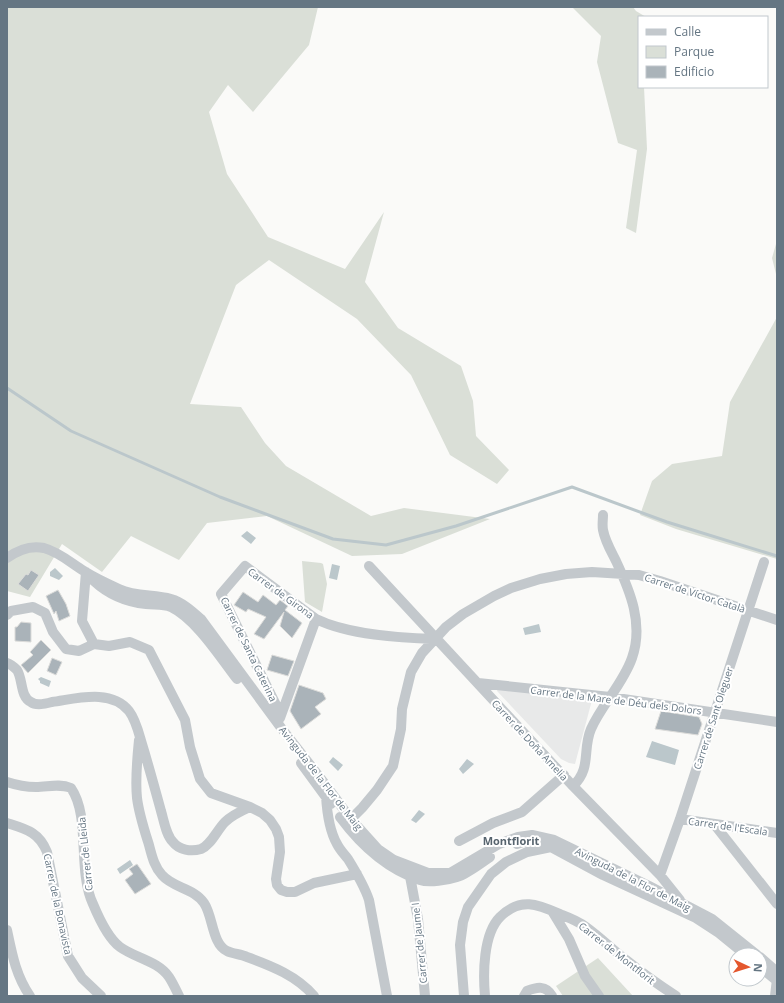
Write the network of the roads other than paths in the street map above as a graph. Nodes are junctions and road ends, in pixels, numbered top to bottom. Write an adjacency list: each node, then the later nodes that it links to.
1 (603, 515): 7 (street)
2 (7, 558): 6 (street, Avinguda de la Flor de Maig)
3 (764, 562): 8 (street, Carrer de Sant Oleguer)
4 (244, 566): 10 (street, Carrer de Girona); 18 (street, Carrer de Santa Caterina)
5 (369, 566): 12 (street, Carrer de Doña Amelia)
6 (86, 572): 13 (street); 18 (street, Avinguda de la Flor de Maig)
7 (622, 574): 8 (street, Carrer de Víctor Català); 12 (street, Carrer de Víctor Català); 16 (street)
8 (748, 610): 11 (street, Carrer de Víctor Català); 17 (street, Carrer de Sant Oleguer)
9 (7, 614): 13 (street)
10 (316, 619): 12 (street, Carrer de Girona); 18 (street)
11 (777, 620)
12 (436, 639): 15 (street, Carrer de Doña Amelia); 28 (street, Carrer de Víctor Català)
13 (94, 644): 26 (street)
14 (7, 663): 20 (street)
15 (478, 683): 16 (street, Carrer de la Mare de Déu dels Dolors); 21 (street, Carrer de Doña Amelia)
16 (610, 697): 17 (street, Carrer de la Mare de Déu dels Dolors); 24 (street)
17 (714, 712): 19 (street, Carrer de la Mare de Déu dels Dolors); 27 (street, Carrer de Sant Oleguer)
18 (278, 722): 23 (street, Avinguda de la Flor de Maig); 25 (street, Avinguda de la Flor de Maig)
19 (777, 722)
20 (140, 736): 26 (street); 50 (street)
21 (564, 775): 24 (street, Carrer de Doña Amelia); 32 (street)
22 (7, 782): 49 (street, Carrer de Lleida)
23 (325, 784): 25 (street); 28 (street, Avinguda de la Flor de Maig)
24 (573, 786): 36 (street, Carrer de Doña Amelia)
25 (326, 797): 28 (street, Avinguda de la Flor de Maig); 35 (street)
26 (250, 806): 35 (street)
27 (680, 819): 30 (street, Carrer de l'Escala); 36 (street, Carrer de Sant Oleguer)
28 (346, 820): 34 (street, Avinguda de la Flor de Maig)
29 (7, 823): 48 (street, Carrer de la Bonavista)
30 (714, 824): 31 (street, Carrer de l'Escala); 38 (street)
31 (777, 833)
32 (459, 841)
33 (551, 847): 34 (street, Avinguda de la Flor de Maig); 40 (street, Avinguda de la Flor de Maig); 53 (street)
34 (408, 870): 37 (street, Avinguda de la Flor de Maig); 52 (street, Carrer de Jaume I)
35 (356, 874): 51 (street)
36 (660, 875): 37 (street, Carrer de Doña Amelia)
37 (683, 904): 40 (street, Carrer de Doña Amelia); 43 (street, Avinguda de la Flor de Maig)
38 (777, 904)
39 (552, 911): 54 (street, Carrer de Montflorit); 57 (street); 58 (street, Carrer de Montflorit)
40 (689, 915): 42 (street, Avinguda de la Flor de Maig)
41 (7, 930): 47 (street)
42 (736, 947)
43 (747, 947)
44 (768, 967): 46 (street)
45 (768, 972): 46 (street)
46 (777, 978): 59 (street)
47 (30, 996)
48 (101, 996)
49 (179, 996)
50 (314, 996)
51 (387, 996)
52 (424, 996)
53 (464, 996)
54 (485, 996)
55 (524, 996): 56 (street)
56 (552, 996)
57 (599, 996)
58 (676, 996)
59 (775, 996)

